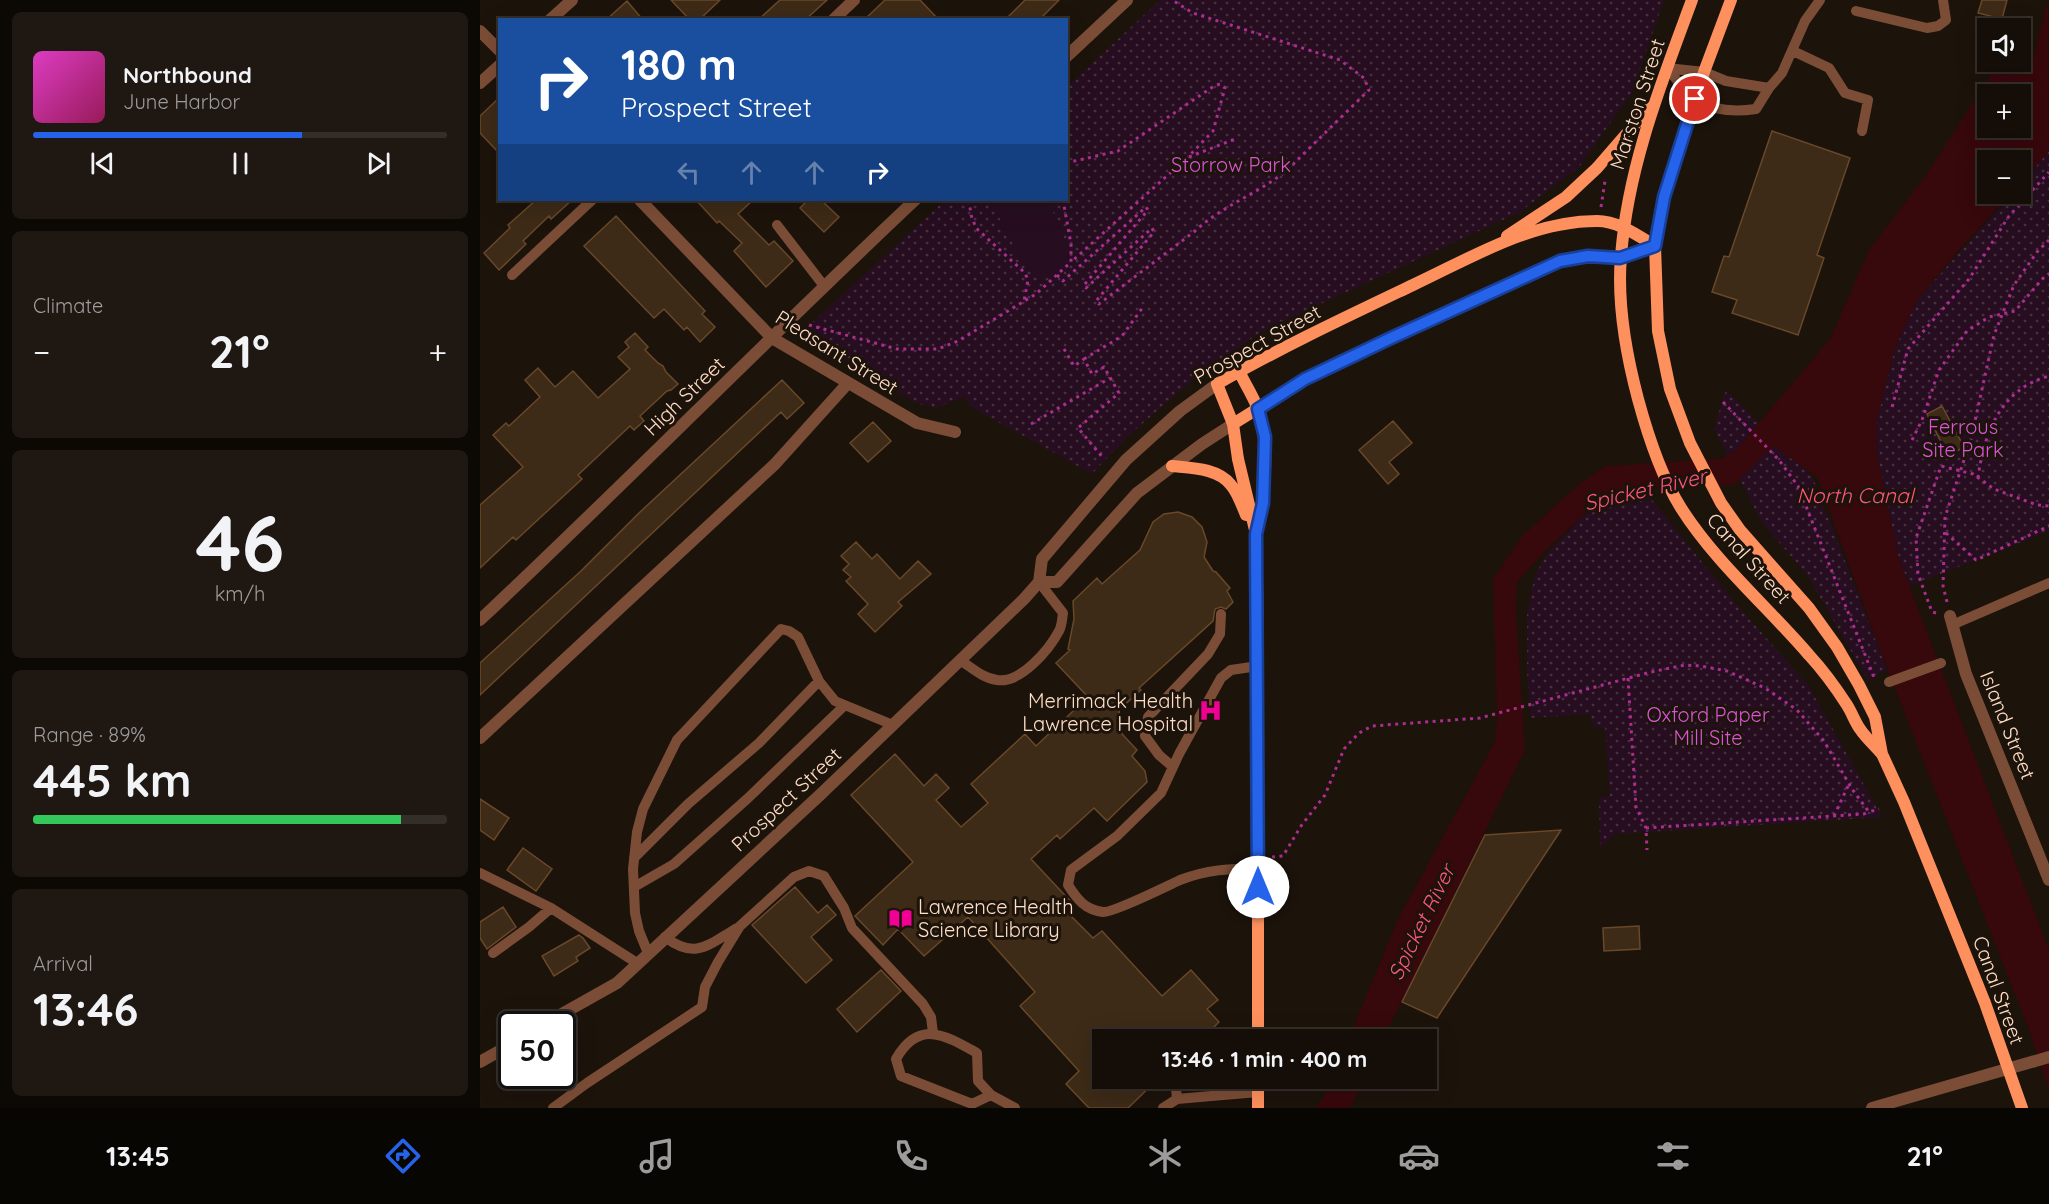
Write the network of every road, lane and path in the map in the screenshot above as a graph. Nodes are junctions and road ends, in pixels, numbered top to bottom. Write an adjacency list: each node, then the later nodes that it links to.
1 (572, 0): 10 (street)
2 (854, 0): 11 (street)
3 (1127, 0): 15 (street)
4 (1173, 0): 44 (path)
5 (1692, 0): 17 (main road, Marston Street)
6 (1731, 0): 18 (main road)
7 (1820, 0): 14 (lane)
8 (1942, 0): 9 (lane)
9 (1856, 11)
10 (552, 18)
11 (835, 18)
12 (480, 31): 13 (street)
13 (498, 49)
14 (1793, 51): 20 (lane); 23 (lane)
15 (1068, 55)
16 (498, 68): 19 (street)
17 (1667, 68): 18 (lane); 21 (lane); 22 (main road, Marston Street)
18 (1704, 72): 20 (lane); 21 (main road)
19 (480, 83)
20 (1769, 88): 21 (lane)
21 (1695, 99): 39 (main road)
22 (1654, 103): 36 (main road, Marston Street); 38 (main road, Prospect Street)
23 (1862, 131)
24 (1234, 140): 25 (path)
25 (1188, 157): 26 (path); 41 (path)
26 (1068, 165)
27 (2049, 172): 59 (path)
28 (1602, 174): 34 (path)
29 (591, 201): 43 (lane)
30 (641, 201): 50 (street, Pleasant Street)
31 (914, 201): 45 (street, High Street)
32 (969, 201): 46 (path)
33 (1063, 201): 41 (path)
34 (1600, 210)
35 (777, 225): 45 (lane)
36 (1624, 227): 38 (main road, Prospect Street); 39 (main road, Prospect Street); 40 (main road, Marston Street)
37 (2049, 240): 48 (path)
38 (1493, 246): 53 (main road, Prospect Street)
39 (1655, 246): 40 (main road, Prospect Street); 88 (main road, Canal Street)
40 (1620, 258): 60 (main road, Prospect Street); 88 (main road, Canal Street)
41 (1071, 262): 44 (path)
42 (2049, 274): 48 (path)
43 (512, 275)
44 (1057, 275): 46 (path)
45 (824, 286): 50 (street, High Street)
46 (1024, 302): 49 (path)
47 (1143, 307): 52 (path)
48 (2002, 315): 64 (path); 67 (path)
49 (809, 325)
50 (772, 338): 56 (street, Pleasant Street); 76 (street, High Street)
51 (1064, 349): 52 (path)
52 (1084, 359): 55 (path)
53 (1239, 371): 57 (main road, Prospect Street); 60 (main road)
54 (2049, 376): 68 (path)
55 (1110, 378): 61 (path); 65 (path)
56 (848, 383): 63 (street, Pleasant Street); 87 (street)
57 (1217, 384): 62 (main road); 73 (street, Prospect Street)
58 (1723, 402): 84 (path)
59 (1892, 408)
60 (1258, 409): 62 (main road, Prospect Street); 72 (main road)
61 (1032, 424)
62 (1233, 424): 66 (street, Prospect Street); 72 (main road)
63 (955, 432)
64 (1912, 440)
65 (1104, 459)
66 (1172, 466): 72 (main road); 73 (street, Prospect Street)
67 (1961, 471): 68 (path); 71 (path); 77 (path)
68 (1978, 478): 69 (path)
69 (2049, 506)
70 (2049, 526): 71 (path)
71 (1945, 532): 77 (path)
72 (1256, 534): 80 (main road)
73 (1039, 582): 78 (street, Prospect Street); 78 (lane)
74 (2049, 583): 77 (lane)
75 (1221, 614): 89 (lane)
76 (480, 620)
77 (1951, 620): 100 (street, Island Street)
78 (960, 660): 86 (street, Prospect Street)
79 (1941, 663): 83 (lane)
80 (1258, 666): 89 (lane); 98 (main road)
81 (1628, 678): 90 (path); 94 (path); 96 (path)
82 (819, 681): 85 (lane); 97 (lane); 97 (lane)
83 (1889, 682)
84 (1878, 688)
85 (844, 706): 86 (lane); 101 (lane)
86 (893, 725): 104 (street, Prospect Street)
87 (480, 738)
88 (1882, 754): 114 (main road, Canal Street)
89 (1173, 767): 98 (lane)
90 (1849, 784): 92 (path); 93 (path)
91 (1879, 809): 92 (path)
92 (1869, 812): 93 (path)
93 (1834, 816): 94 (path)
94 (1646, 828): 95 (path)
95 (1647, 850)
96 (1270, 857)
97 (634, 858): 101 (lane)
98 (1258, 869): 109 (main road)
99 (480, 873): 102 (lane)
100 (2049, 880)
101 (634, 887): 106 (lane)
102 (551, 908): 105 (lane); 107 (lane)
103 (740, 926): 104 (lane); 110 (lane); 119 (lane)
104 (665, 938): 106 (street, Prospect Street)
105 (494, 953)
106 (648, 954): 107 (street, Prospect Street)
107 (637, 963): 108 (street, Prospect Street)
108 (567, 1011)
109 (1258, 1029)
110 (933, 1033): 117 (lane); 117 (lane)
111 (498, 1052): 113 (street)
112 (2049, 1057): 114 (street)
113 (480, 1062)
114 (2008, 1069): 123 (street); 124 (main road, Canal Street)
115 (1176, 1089): 118 (lane)
116 (1258, 1092): 118 (lane); 122 (main road)
117 (991, 1095): 120 (lane)
118 (1177, 1099): 121 (lane)
119 (553, 1108)
120 (1015, 1108)
121 (1162, 1108)
122 (1258, 1108)
123 (1872, 1108)
124 (2022, 1108)

